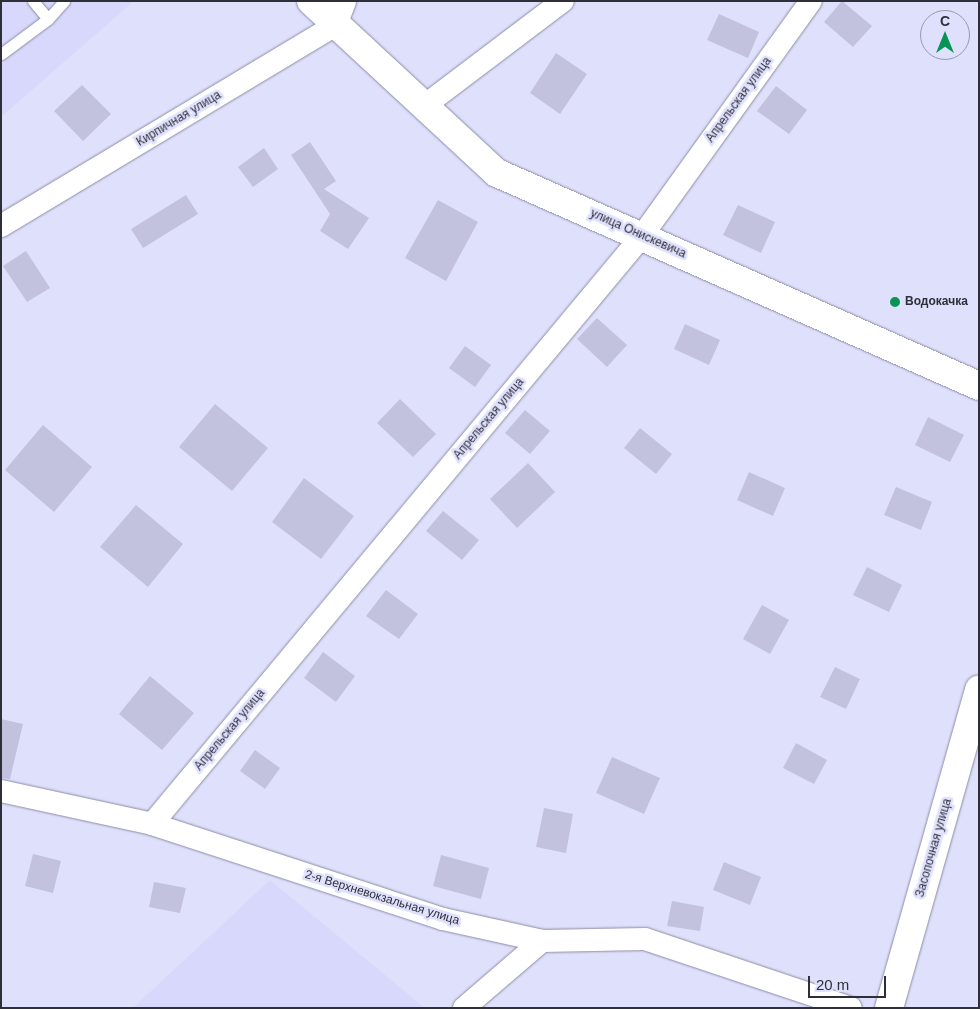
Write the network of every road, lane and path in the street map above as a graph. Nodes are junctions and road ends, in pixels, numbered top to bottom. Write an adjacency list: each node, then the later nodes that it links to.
1 (33, 1): 7 (lane)
2 (64, 1): 7 (lane)
3 (311, 1): 6 (street, улица Онискевича)
4 (563, 1): 9 (street)
5 (811, 1): 11 (street, Апрельская улица)
6 (341, 13): 9 (street, улица Онискевича); 10 (street, Кирпичная улица)
7 (48, 18): 8 (lane)
8 (1, 54)
9 (424, 106): 11 (street, улица Онискевича)
10 (1, 226)
11 (642, 236): 12 (street, улица Онискевича); 15 (street, Апрельская улица)
12 (979, 386)
13 (979, 689): 19 (street, Засопочная улица)
14 (1, 791): 15 (street, 2-я Верхневокзальная улица)
15 (152, 824): 16 (street, 2-я Верхневокзальная улица)
16 (542, 941): 17 (street); 18 (street, 2-я Верхневокзальная улица)
17 (464, 1008)
18 (851, 1008)
19 (889, 1008)

